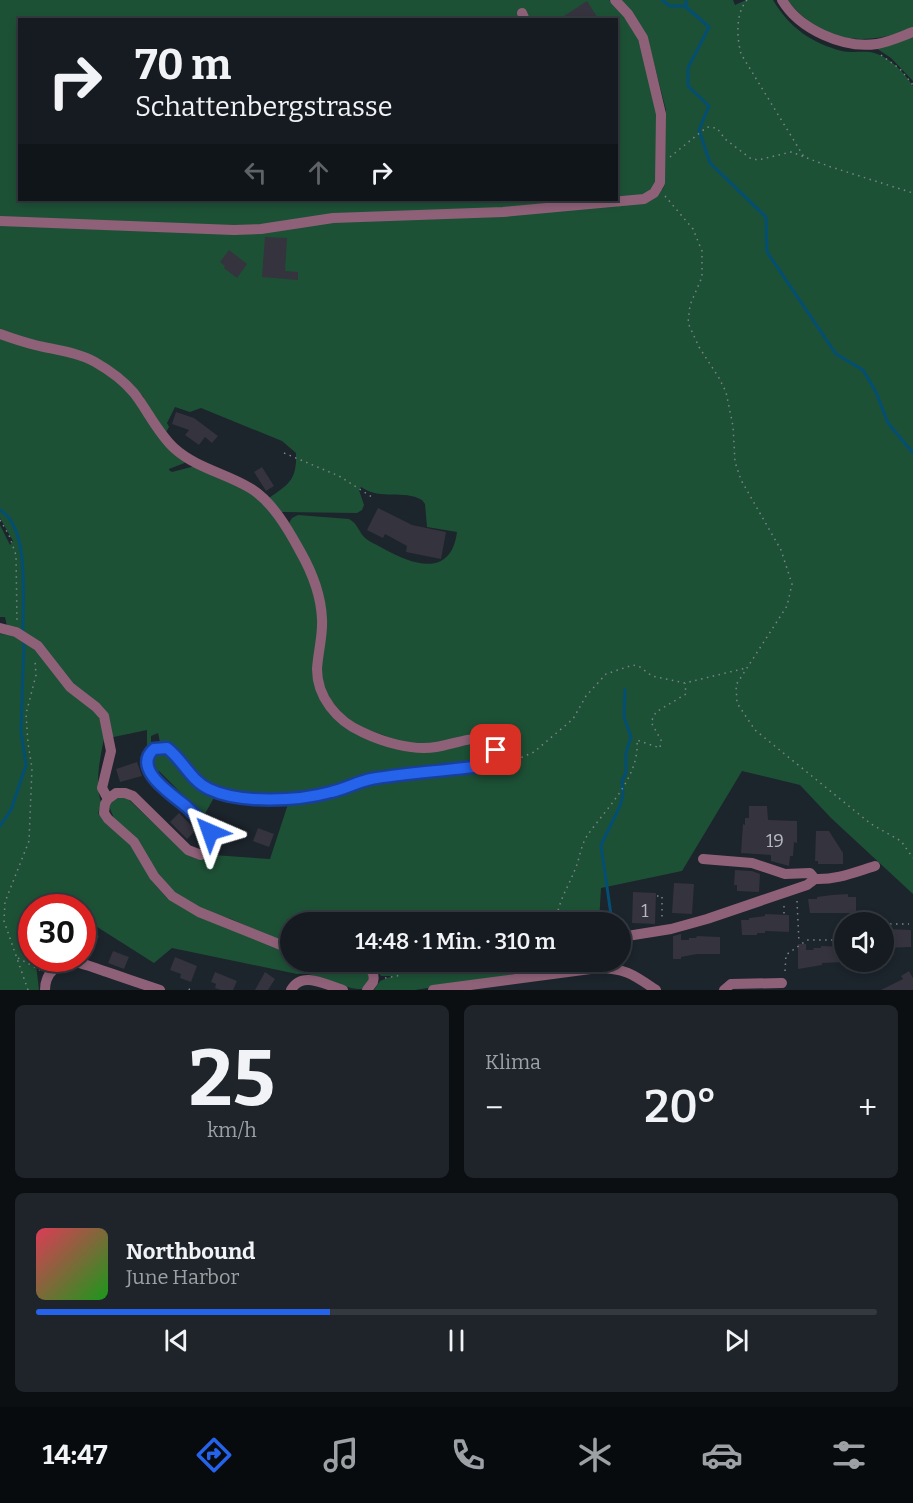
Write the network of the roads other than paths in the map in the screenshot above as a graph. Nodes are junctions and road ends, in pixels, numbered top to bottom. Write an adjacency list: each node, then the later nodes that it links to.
1 (615, 0): 5 (street)
2 (782, 0): 3 (street)
3 (913, 32)
4 (507, 201): 5 (street)
5 (503, 212): 6 (street)
6 (0, 221)
7 (0, 334): 9 (street)
8 (0, 628): 9 (street)
9 (108, 799): 14 (street)
10 (703, 860): 12 (street)
11 (875, 866): 12 (street)
12 (815, 879): 13 (street)
13 (631, 935)
14 (280, 945)
15 (372, 972): 23 (street)
16 (568, 972): 24 (street)
17 (628, 972): 25 (street)
18 (782, 983): 26 (street)
19 (45, 990): 20 (street)
20 (160, 990)
21 (291, 990): 22 (street)
22 (343, 990)
23 (367, 990)
24 (432, 990)
25 (656, 990)
26 (724, 990)

